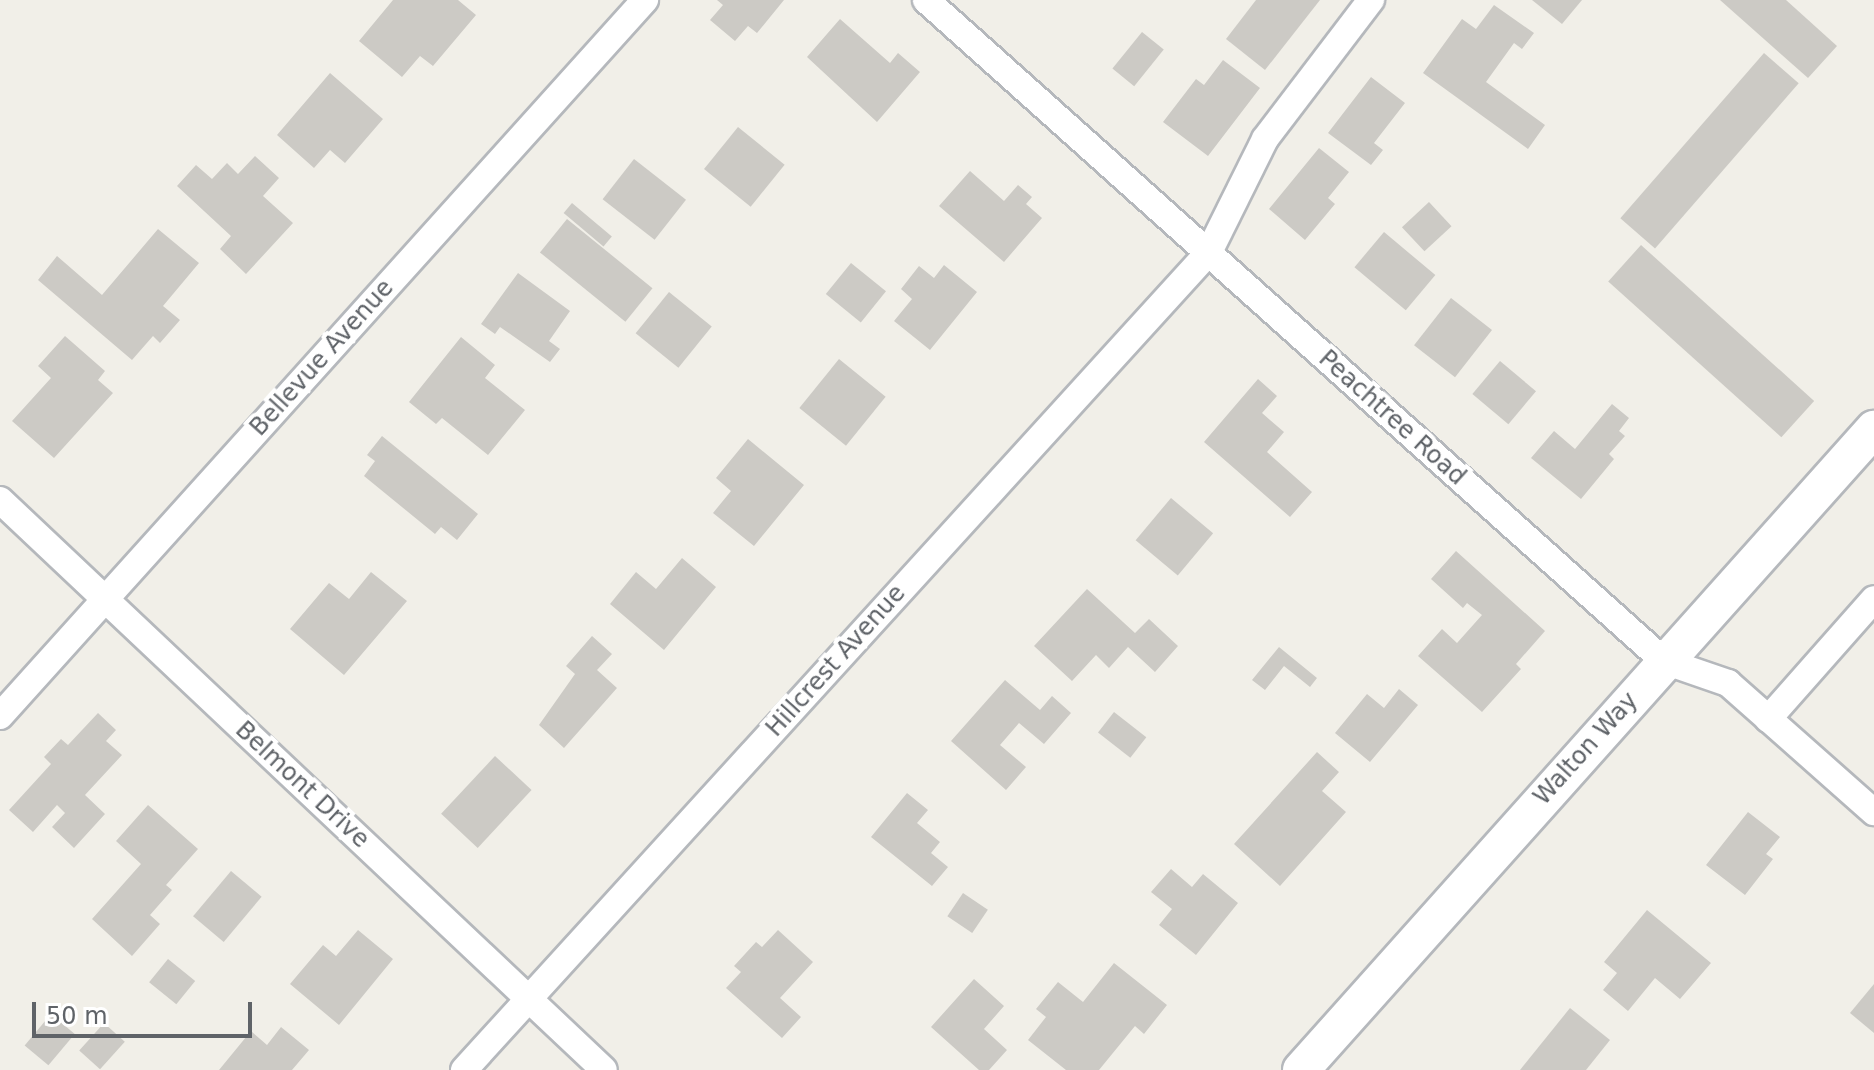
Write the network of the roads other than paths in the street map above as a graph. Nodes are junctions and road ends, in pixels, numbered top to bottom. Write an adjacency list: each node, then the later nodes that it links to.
1 (645, 0): 7 (street, Bellevue Avenue)
2 (926, 0): 4 (street, Peachtree Road)
3 (1371, 0): 4 (street, Hillcrest Avenue)
4 (1209, 252): 9 (street, Peachtree Road); 13 (street, Hillcrest Avenue)
5 (1874, 429): 9 (main road, Walton Way)
6 (0, 500): 7 (street, Belmont Drive)
7 (105, 599): 10 (street, Bellevue Avenue); 13 (street, Belmont Drive)
8 (1874, 599): 11 (street)
9 (1664, 661): 11 (street, Peachtree Road); 16 (main road, Walton Way)
10 (0, 716)
11 (1768, 719): 12 (street, Peachtree Road)
12 (1874, 812)
13 (529, 999): 14 (street, Hillcrest Avenue); 15 (street, Belmont Drive)
14 (464, 1070)
15 (604, 1070)
16 (1301, 1070)

